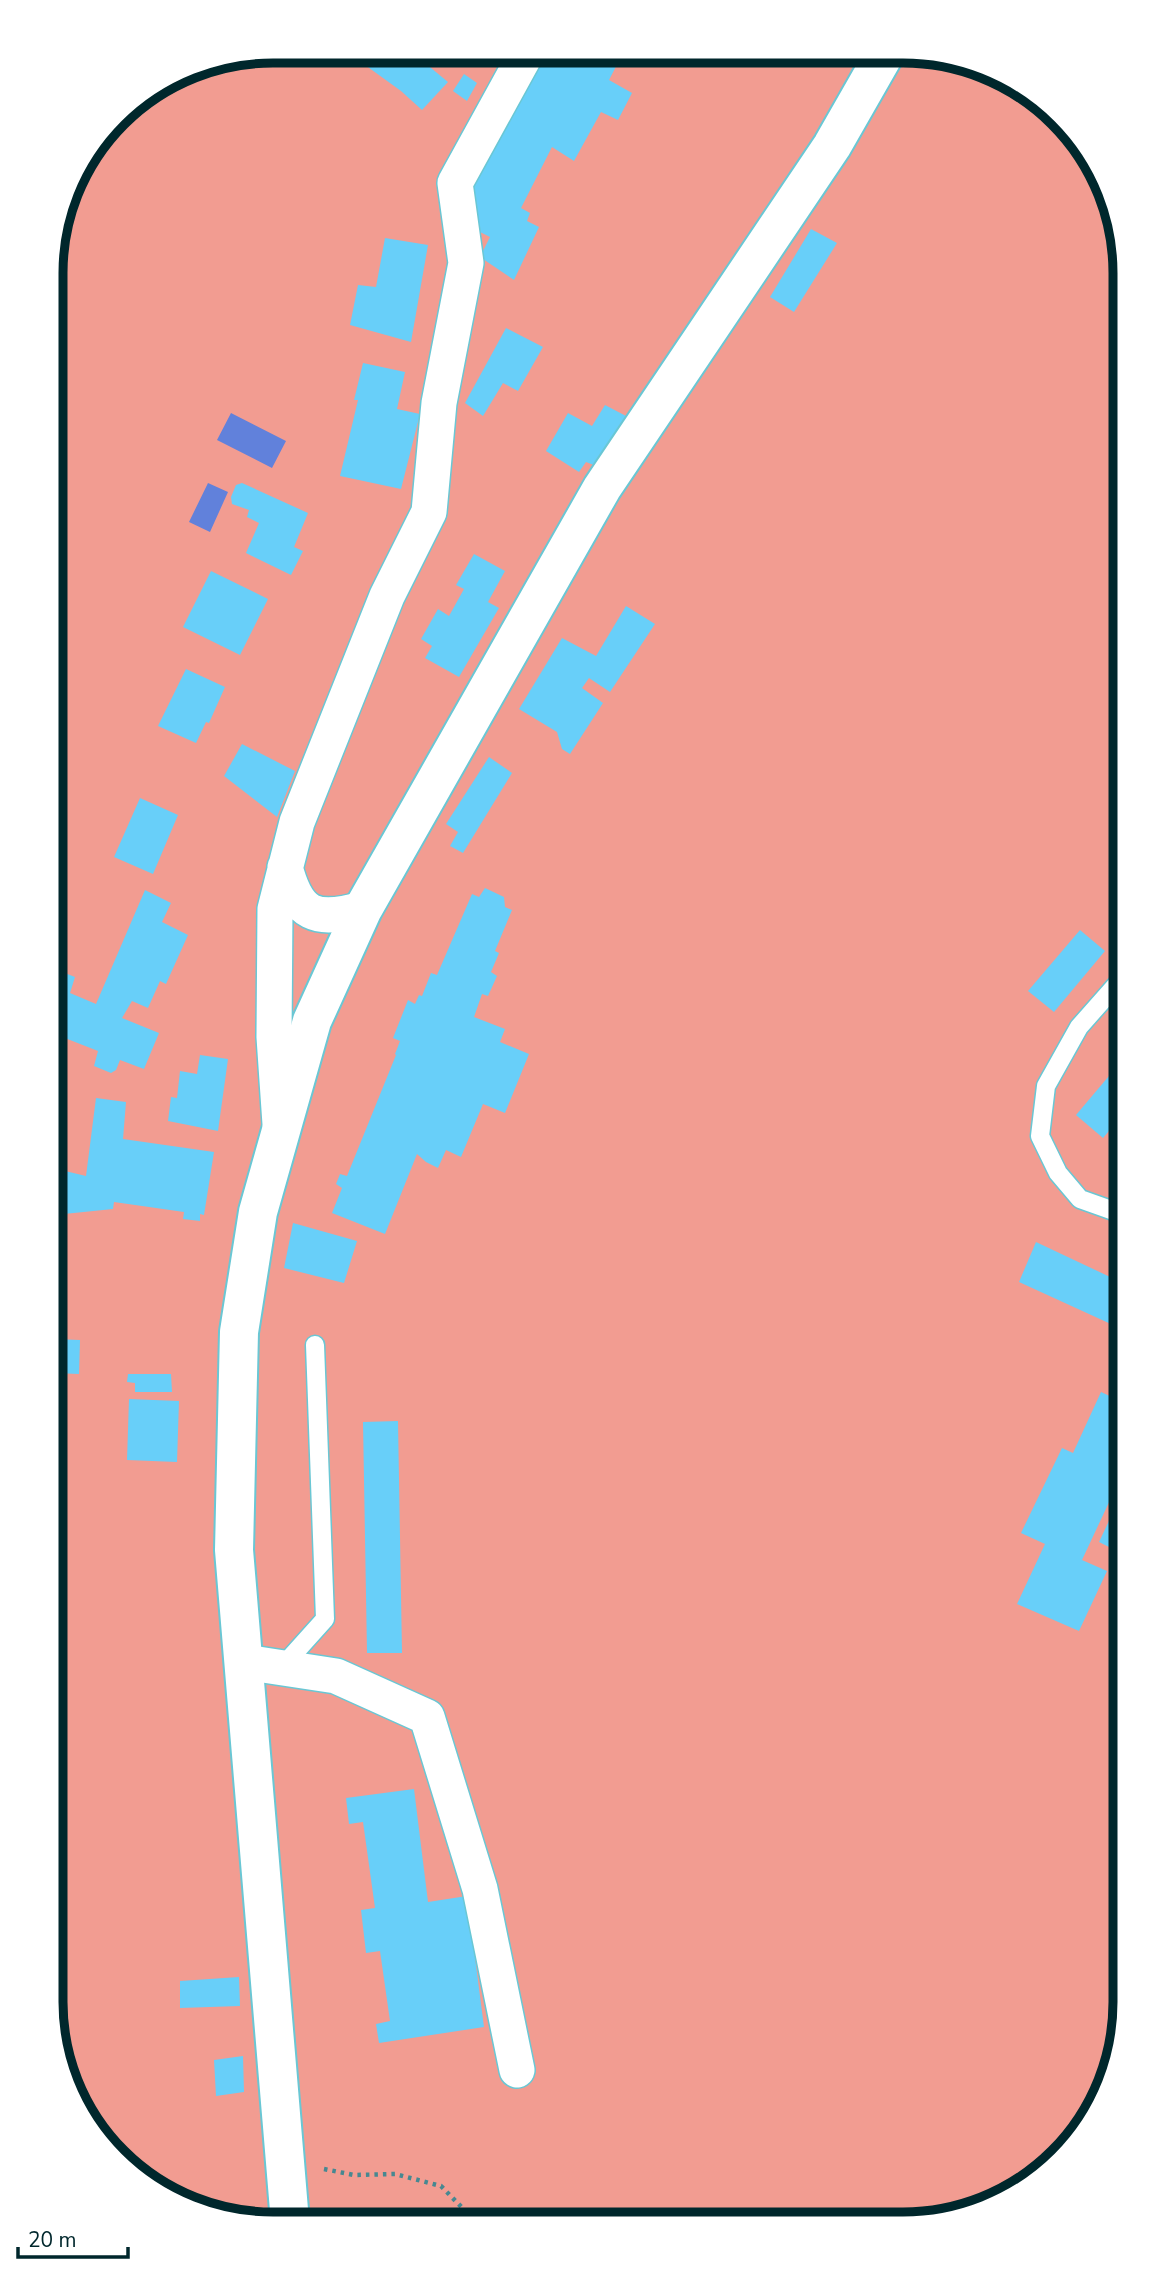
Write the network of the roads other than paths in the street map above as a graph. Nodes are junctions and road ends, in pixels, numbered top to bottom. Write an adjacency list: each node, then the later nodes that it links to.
1 (511, 63): 3 (street)
2 (879, 63): 4 (street)
3 (285, 867): 4 (street); 6 (street)
4 (363, 909): 6 (street)
5 (1113, 989): 7 (lane)
6 (281, 1135): 9 (street)
7 (1113, 1211)
8 (315, 1345): 10 (lane)
9 (244, 1662): 10 (street); 12 (street)
10 (281, 1668): 11 (street)
11 (517, 2070)
12 (289, 2212)

